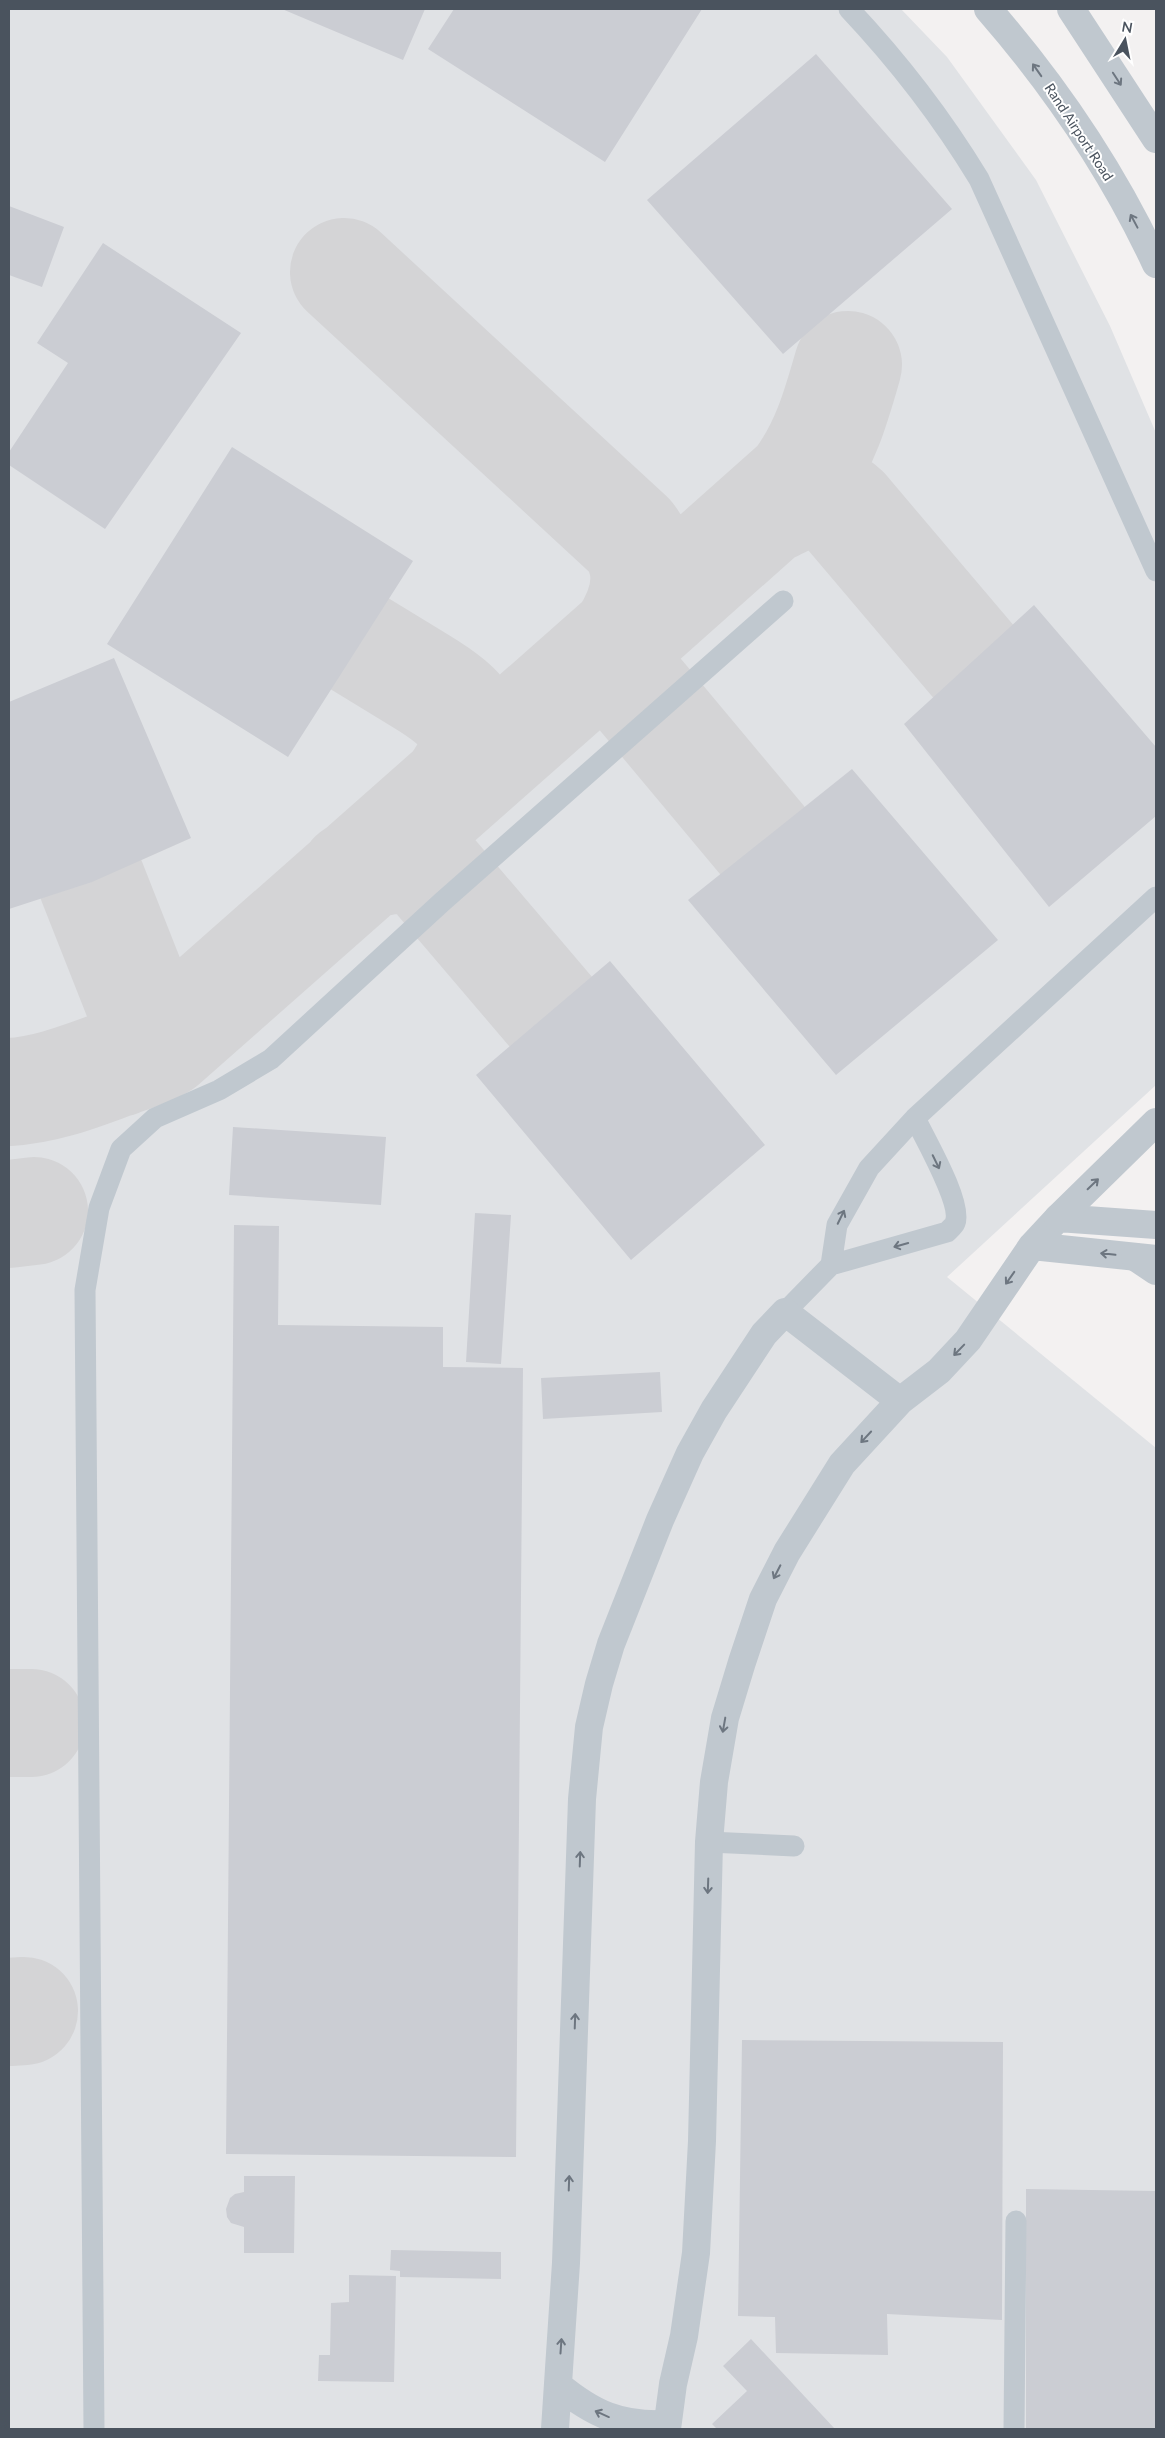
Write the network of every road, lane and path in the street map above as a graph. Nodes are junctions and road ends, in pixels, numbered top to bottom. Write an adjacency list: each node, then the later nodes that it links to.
1 (849, 9): 6 (lane)
2 (988, 9): 5 (street, Rand Airport Road, one-way to 2)
3 (1071, 9): 4 (street, one-way to 4)
4 (1156, 139)
5 (1156, 264)
6 (1156, 571)
7 (783, 601): 23 (lane)
8 (1156, 897): 9 (lane)
9 (916, 1118): 15 (lane, one-way to 9); 15 (lane, one-way to 15)
10 (1156, 1122): 11 (street, one-way to 10)
11 (1058, 1218): 12 (street); 13 (street)
12 (1156, 1225)
13 (1032, 1246): 14 (street, one-way to 13); 17 (street, one-way to 17)
14 (1149, 1263)
15 (831, 1265): 16 (lane)
16 (785, 1312): 17 (street); 21 (street, one-way to 16)
17 (900, 1401): 18 (street, one-way to 18)
18 (709, 1842): 19 (lane); 22 (street, one-way to 22)
19 (794, 1846)
20 (1016, 2220): 25 (lane)
21 (558, 2385): 22 (street, one-way to 21); 24 (street)
22 (667, 2427)
23 (94, 2429)
24 (555, 2429)
25 (1014, 2429)

